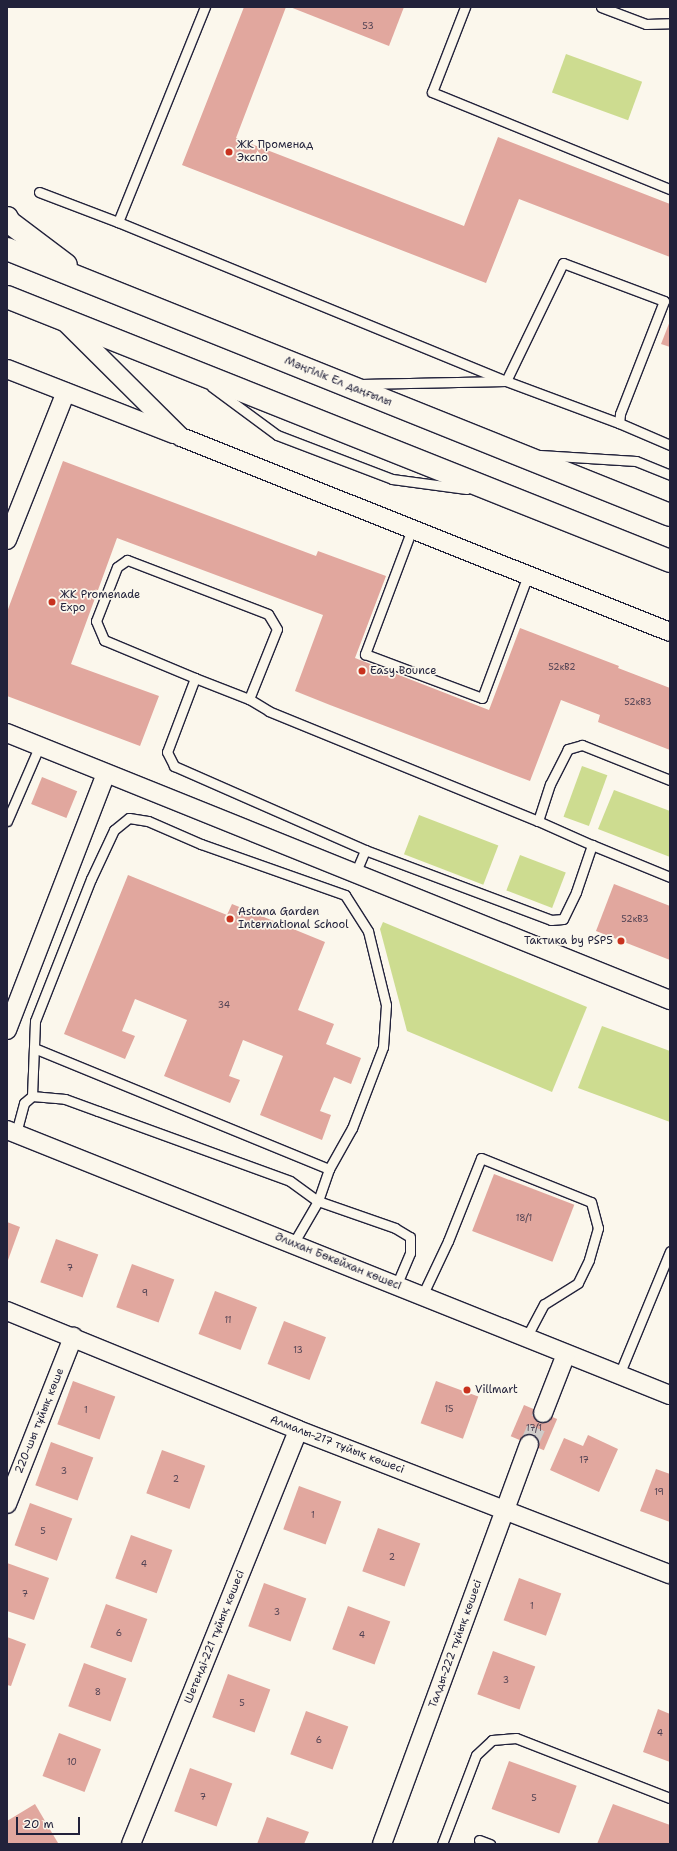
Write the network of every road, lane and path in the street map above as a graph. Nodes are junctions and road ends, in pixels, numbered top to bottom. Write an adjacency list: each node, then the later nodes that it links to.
1 (205, 7): 8 (lane)
2 (465, 7): 5 (lane)
3 (601, 7): 4 (lane)
4 (670, 23)
5 (670, 188)
6 (39, 192): 8 (lane)
7 (7, 218): 10 (main road)
8 (118, 222): 14 (lane)
9 (7, 249): 10 (main road, Мәңгілік Ел даңғылы)
10 (91, 283): 15 (main road, Мәңгілік Ел даңғылы)
11 (7, 297): 12 (main road)
12 (60, 318): 18 (street); 25 (main road)
13 (7, 368): 16 (street)
14 (506, 381): 15 (lane); 17 (lane); 17 (lane)
15 (345, 385): 20 (main road, Мәңгілік Ел даңғылы)
16 (66, 392): 18 (street); 24 (street)
17 (619, 423): 19 (lane)
18 (181, 437): 23 (street)
19 (670, 445)
20 (516, 453): 21 (lane); 22 (main road, Мәңгілік Ел даңғылы)
21 (670, 474)
22 (670, 515)
23 (412, 529): 26 (street); 26 (lane)
24 (7, 540)
25 (670, 561)
26 (528, 575): 27 (street)
27 (670, 632)
28 (194, 678): 29 (lane); 29 (lane); 37 (lane)
29 (249, 699): 35 (lane)
30 (7, 733): 31 (street)
31 (40, 747): 32 (street); 34 (lane)
32 (106, 774): 38 (street); 41 (street)
33 (670, 780): 35 (lane)
34 (7, 821)
35 (538, 821): 36 (lane)
36 (592, 846): 37 (lane); 39 (lane)
37 (364, 850): 38 (lane)
38 (355, 874): 40 (street)
39 (670, 877)
40 (670, 1000)
41 (7, 1030)
42 (34, 1048): 43 (lane); 45 (lane); 45 (lane)
43 (32, 1096): 44 (lane); 46 (lane)
44 (11, 1131): 47 (street, Әлихан Бөкейхан көшесі)
45 (329, 1169): 46 (lane)
46 (318, 1201): 47 (lane); 49 (lane)
47 (293, 1244): 49 (street, Әлихан Бөкейхан көшесі)
48 (670, 1251): 55 (lane)
49 (396, 1286): 50 (street, Әлихан Бөкейхан көшесі)
50 (422, 1296): 53 (street, Әлихан Бөкейхан көшесі); 53 (lane)
51 (7, 1311): 52 (street, Алмалы-217 тұйық көшесі)
52 (73, 1337): 58 (street, Алмалы-217 тұйық көшесі); 60 (street, 220-шы тұйық көше)
53 (526, 1338): 54 (street, Әлихан Бөкейхан көшесі)
54 (566, 1354): 55 (street, Әлихан Бөкейхан көшесі); 57 (street)
55 (619, 1375): 56 (street, Әлихан Бөкейхан көшесі)
56 (670, 1395)
57 (543, 1413)
58 (298, 1430): 61 (street, Алмалы-217 тұйық көшесі); 65 (street, Шетенді-221 тұйық көшесі)
59 (529, 1444): 61 (street, Талды-222 тұйық көшесі)
60 (7, 1504)
61 (505, 1510): 62 (street, Алмалы-217 тұйық көшесі); 66 (street, Талды-222 тұйық көшесі)
62 (670, 1574)
63 (670, 1798): 67 (lane)
64 (479, 1840): 68 (lane)
65 (131, 1844)
66 (382, 1844)
67 (442, 1844)
68 (490, 1844)

